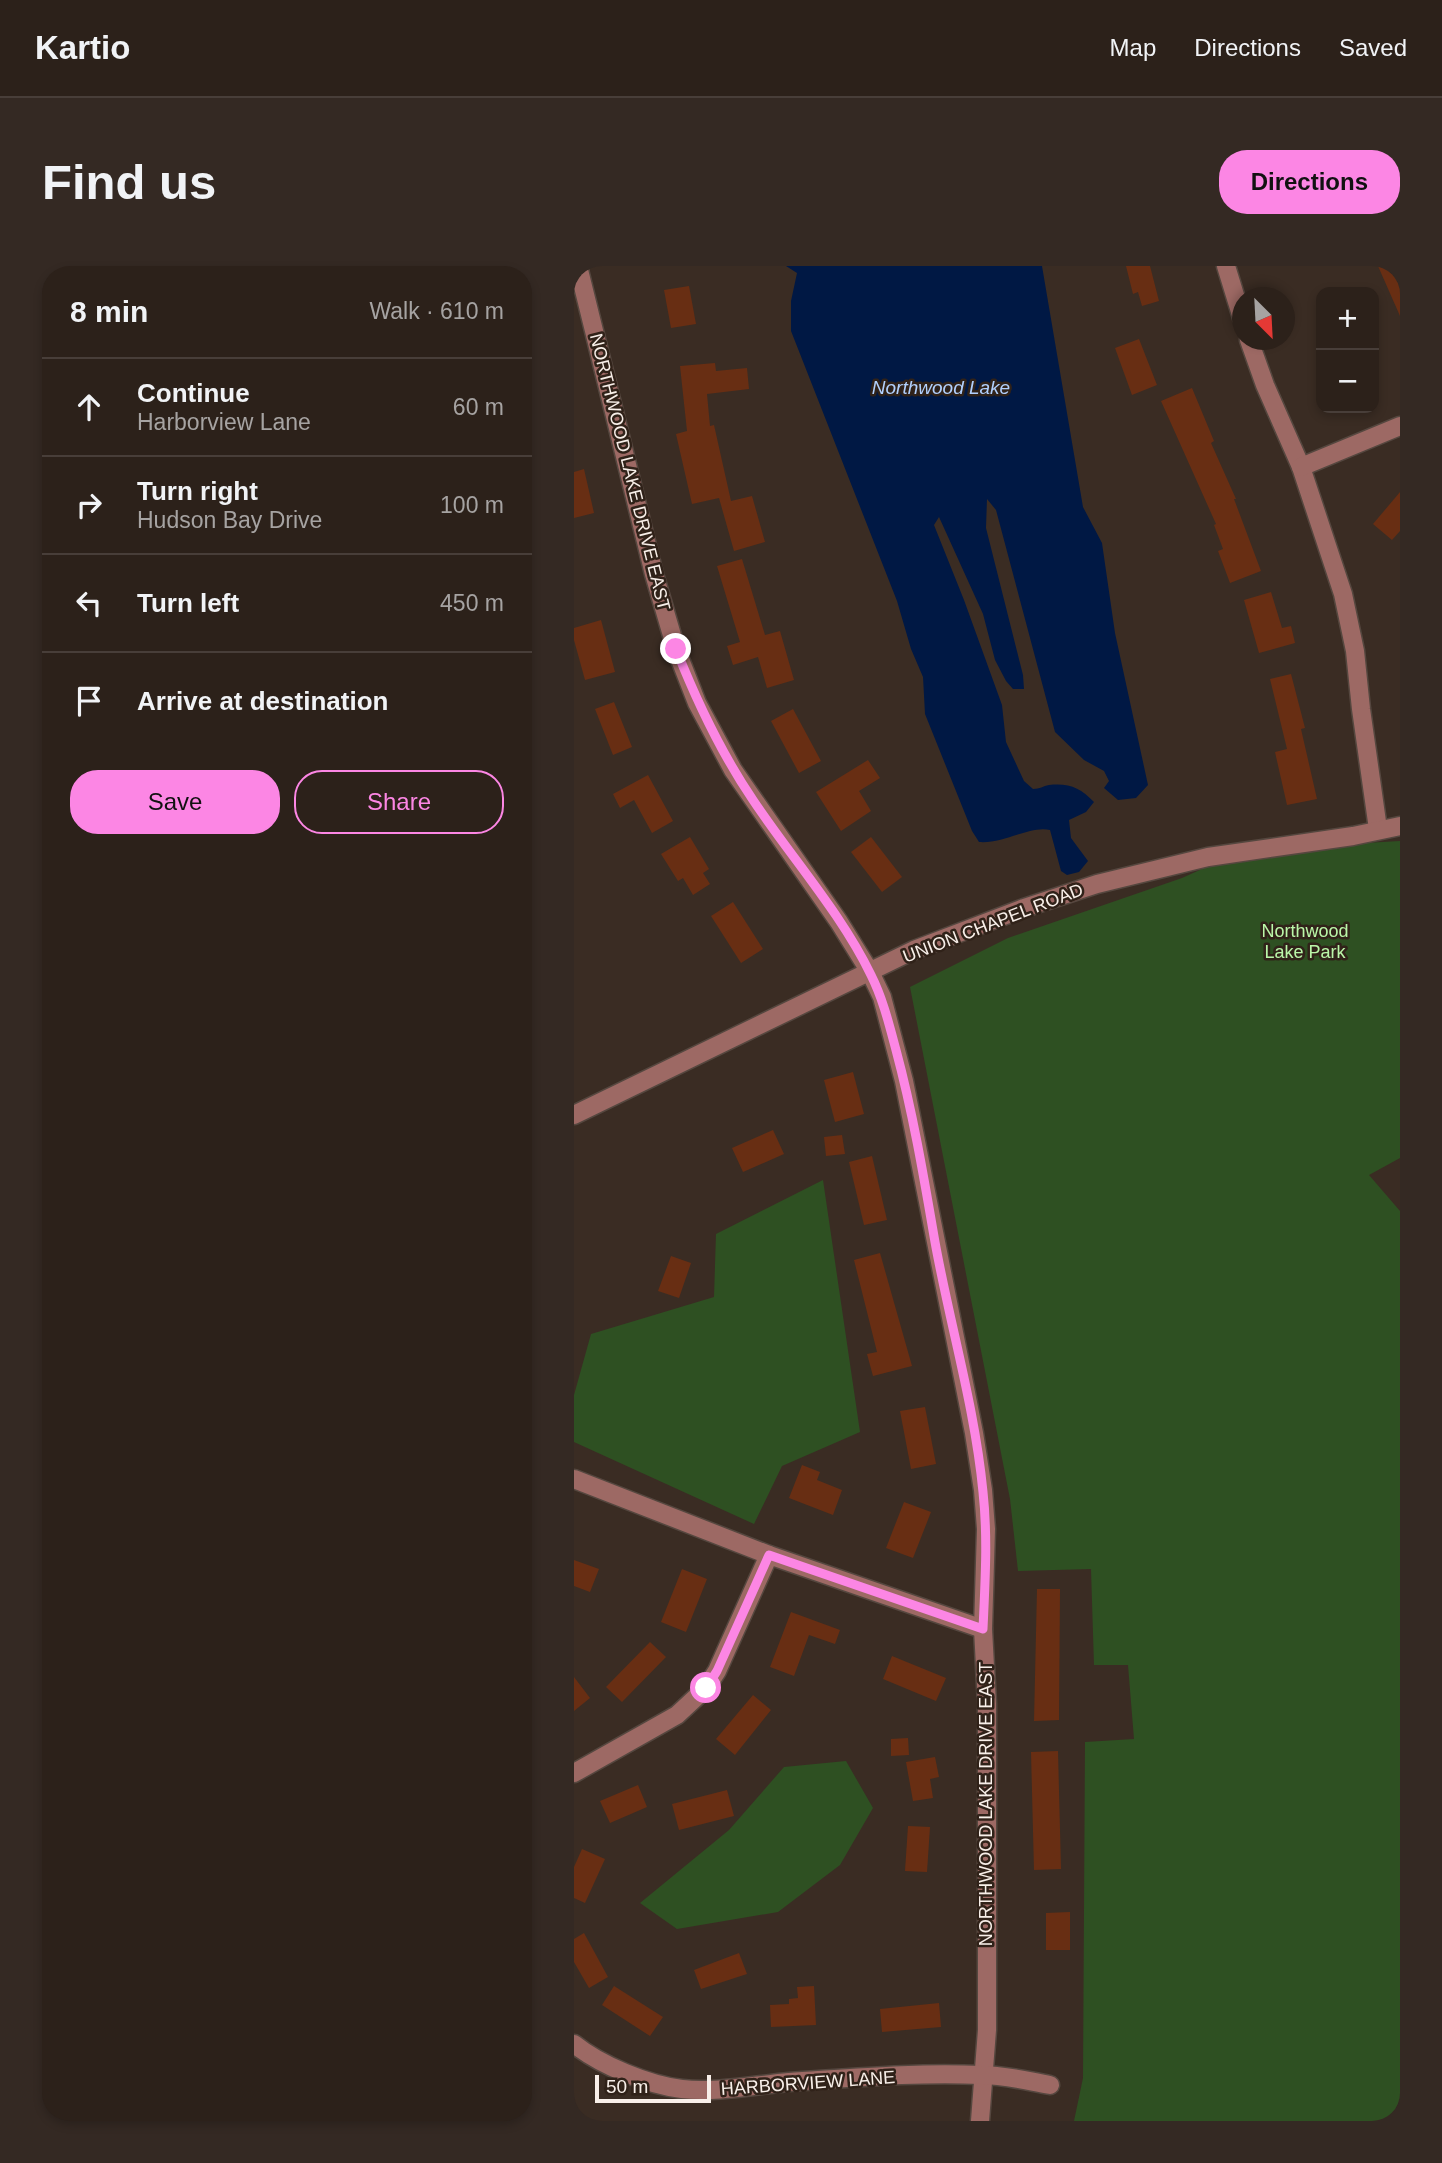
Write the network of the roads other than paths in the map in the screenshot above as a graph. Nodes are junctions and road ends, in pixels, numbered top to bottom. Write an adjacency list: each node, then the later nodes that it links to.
1 (578, 266): 9 (street, NORTHWOOD LAKE DRIVE EAST)
2 (1226, 266): 3 (street)
3 (1232, 287)
4 (1253, 350): 6 (street)
5 (1400, 426): 6 (street)
6 (1301, 467): 8 (street)
7 (1400, 826): 8 (street, UNION CHAPEL ROAD)
8 (1378, 829): 9 (street, UNION CHAPEL ROAD)
9 (870, 972): 10 (street, UNION CHAPEL ROAD); 13 (street, NORTHWOOD LAKE DRIVE EAST)
10 (574, 1115)
11 (574, 1479): 12 (street)
12 (769, 1555): 13 (street); 14 (street)
13 (983, 1629): 16 (street, NORTHWOOD LAKE DRIVE EAST)
14 (574, 1773)
15 (574, 2044): 16 (street, HARBORVIEW LANE)
16 (983, 2075): 17 (street, HARBORVIEW LANE); 18 (street, NORTHWOOD LAKE DRIVE EAST)
17 (1050, 2085)
18 (980, 2121)

